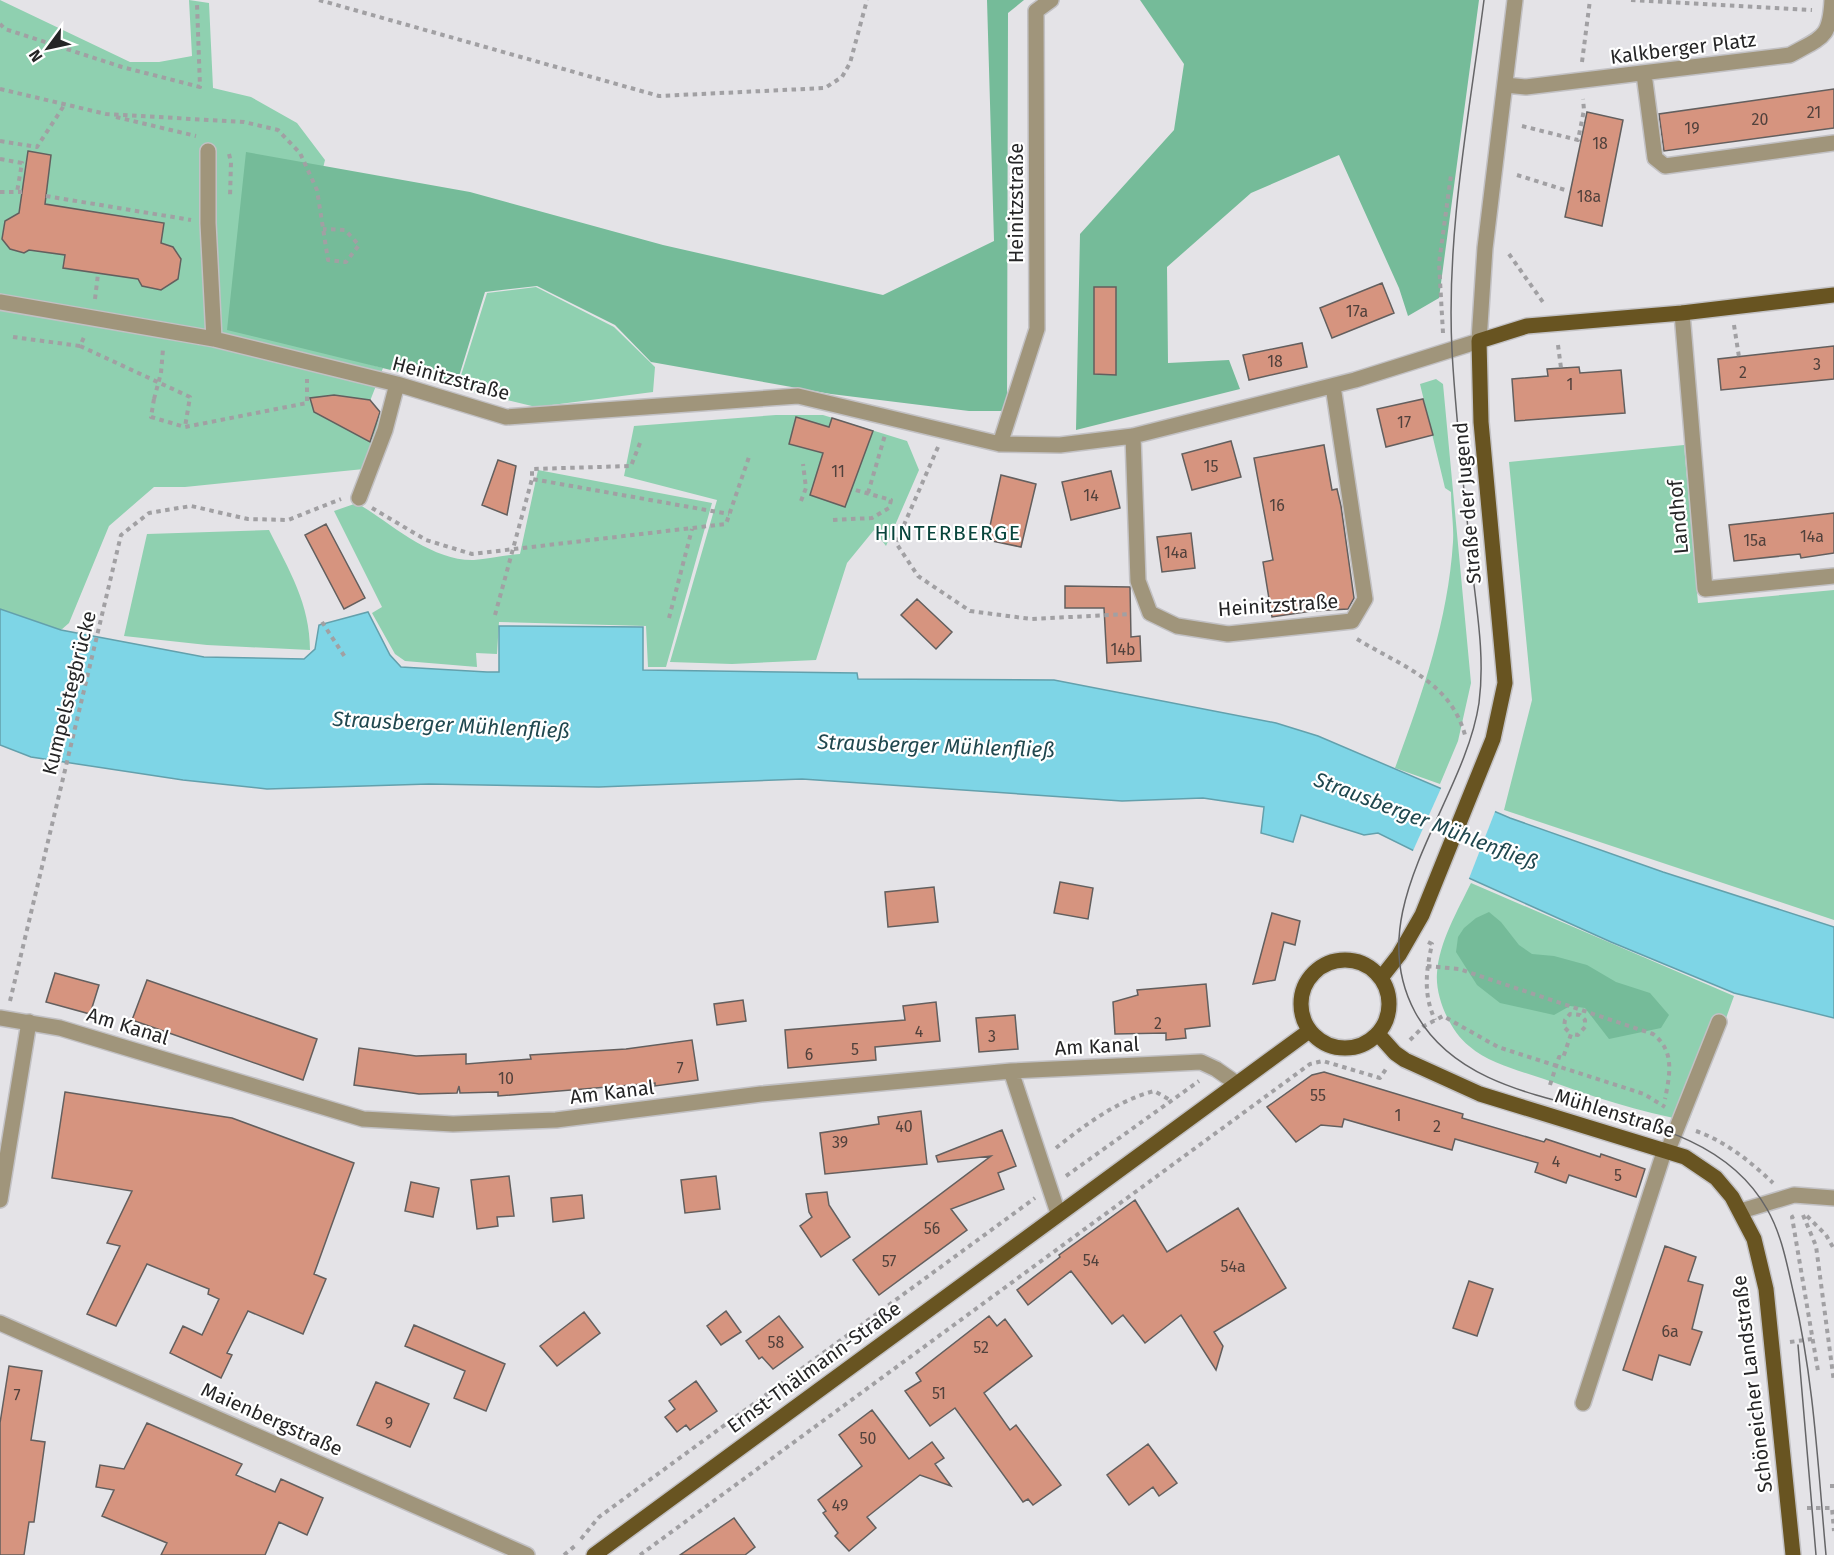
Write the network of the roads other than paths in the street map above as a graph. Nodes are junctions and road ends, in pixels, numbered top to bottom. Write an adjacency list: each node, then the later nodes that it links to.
1 (1051, 0): 18 (street, Heinitzstraße)
2 (1515, 0): 7 (street, Straße der Jugend)
3 (1831, 5): 4 (street)
4 (1819, 39): 5 (street); 6 (street, Kalkberger Platz)
5 (1834, 43)
6 (1644, 74): 7 (street, Kalkberger Platz); 8 (street)
7 (1504, 85): 14 (street, Straße der Jugend)
8 (1834, 143)
9 (208, 152): 13 (street)
10 (1834, 295): 12 (main road)
11 (0, 302): 13 (street, Heinitzstraße)
12 (1682, 313): 14 (main road); 20 (street, Landhof)
13 (214, 339): 15 (street, Heinitzstraße)
14 (1479, 340): 16 (street, Heinitzstraße); 21 (main road, Straße der Jugend)
15 (397, 384): 18 (street, Heinitzstraße); 19 (street)
16 (1333, 386): 17 (street, Heinitzstraße); 17 (street, Heinitzstraße)
17 (1133, 436): 18 (street, Heinitzstraße)
18 (1000, 444)
19 (359, 498)
20 (1834, 576)
21 (1381, 978): 25 (main road); 26 (main road)
22 (3, 1018): 23 (street, Am Kanal)
23 (29, 1022): 27 (street, Am Kanal); 31 (street)
24 (1719, 1022): 29 (street)
25 (1309, 1031): 26 (main road); 28 (main road, Ernst-Thälmann-Straße)
26 (1378, 1035): 29 (main road, Mühlenstraße)
27 (1011, 1071): 28 (street, Am Kanal); 33 (street)
28 (1236, 1083): 33 (main road, Ernst-Thälmann-Straße)
29 (1666, 1149): 32 (main road, Mühlenstraße); 35 (street)
30 (1834, 1198): 32 (street)
31 (0, 1200)
32 (1741, 1211): 38 (main road, Schöneicher Landstraße)
33 (1059, 1214): 37 (main road, Ernst-Thälmann-Straße)
34 (0, 1323): 36 (street, Maienbergstraße)
35 (1583, 1403)
36 (527, 1555)
37 (594, 1555)
38 (1792, 1555)

